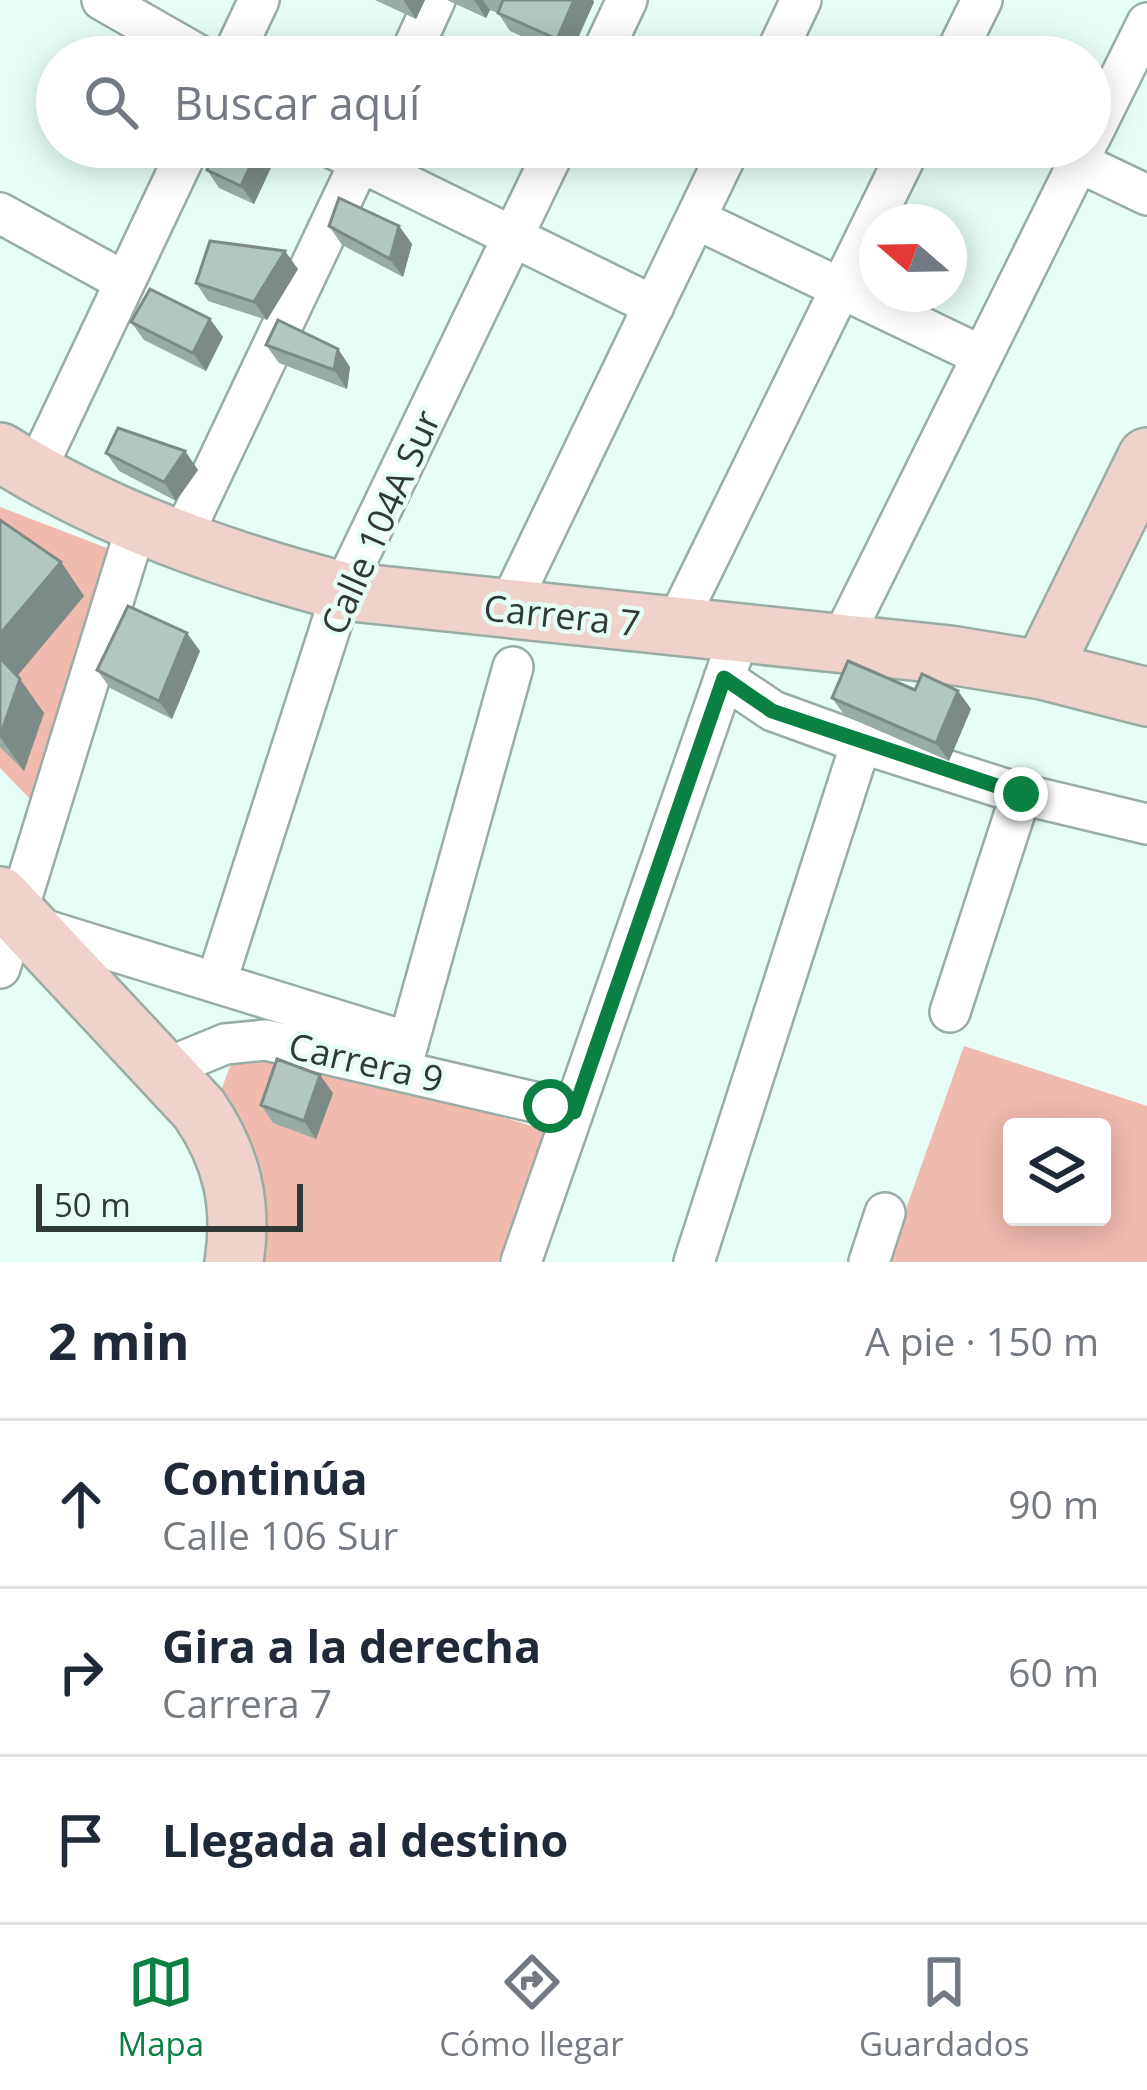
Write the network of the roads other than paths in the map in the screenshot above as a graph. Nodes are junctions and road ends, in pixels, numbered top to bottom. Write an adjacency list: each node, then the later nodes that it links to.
1 (102, 0): 8 (street)
2 (259, 0): 9 (street)
3 (435, 0): 10 (street)
4 (627, 0): 11 (street)
5 (801, 0): 12 (street)
6 (982, 0): 13 (street)
7 (1147, 23): 14 (street)
8 (165, 36)
9 (242, 36)
10 (419, 36)
11 (610, 36)
12 (784, 36)
13 (964, 36)
14 (1111, 96)
15 (179, 168): 27 (street)
16 (344, 168): 33 (street)
17 (382, 168): 26 (street)
18 (546, 168): 26 (street, Calle 104A Sur)
19 (720, 168): 25 (street)
20 (900, 168): 28 (street)
21 (1076, 168): 30 (street)
22 (1111, 168): 23 (street)
23 (1147, 195)
24 (0, 213): 27 (street)
25 (696, 219): 28 (street); 29 (street)
26 (513, 237): 29 (street); 34 (street, Calle 104A Sur)
27 (125, 282): 32 (street)
28 (840, 288): 30 (street); 36 (street)
29 (654, 305): 35 (street)
30 (982, 356): 37 (street)
31 (1147, 457): 40 (street)
32 (17, 462): 33 (street, Carrera 7)
33 (159, 530): 34 (street, Carrera 7); 45 (street)
34 (342, 591): 35 (street, Carrera 7); 46 (street, Calle 104A Sur)
35 (507, 610): 36 (street, Carrera 7)
36 (675, 626): 38 (street, Carrera 7)
37 (840, 643): 38 (street, Carrera 7); 40 (street, Carrera 7)
38 (732, 656): 42 (street, Carrera 7); 50 (street)
39 (513, 667): 48 (street)
40 (1042, 670): 41 (street, Carrera 7)
41 (1147, 697)
42 (860, 743): 43 (street, Carrera 7); 54 (street)
43 (1021, 794): 44 (street, Carrera 7); 47 (street)
44 (1147, 824)
45 (10, 925): 46 (street, Carrera 9); 49 (street)
46 (217, 980): 48 (street, Carrera 9)
47 (950, 1012)
48 (405, 1056): 49 (street, Carrera 9); 50 (street, Carrera 9)
49 (162, 1070): 52 (street)
50 (574, 1112): 53 (street)
51 (885, 1213): 55 (street)
52 (234, 1262)
53 (521, 1262)
54 (694, 1262)
55 (869, 1262)

